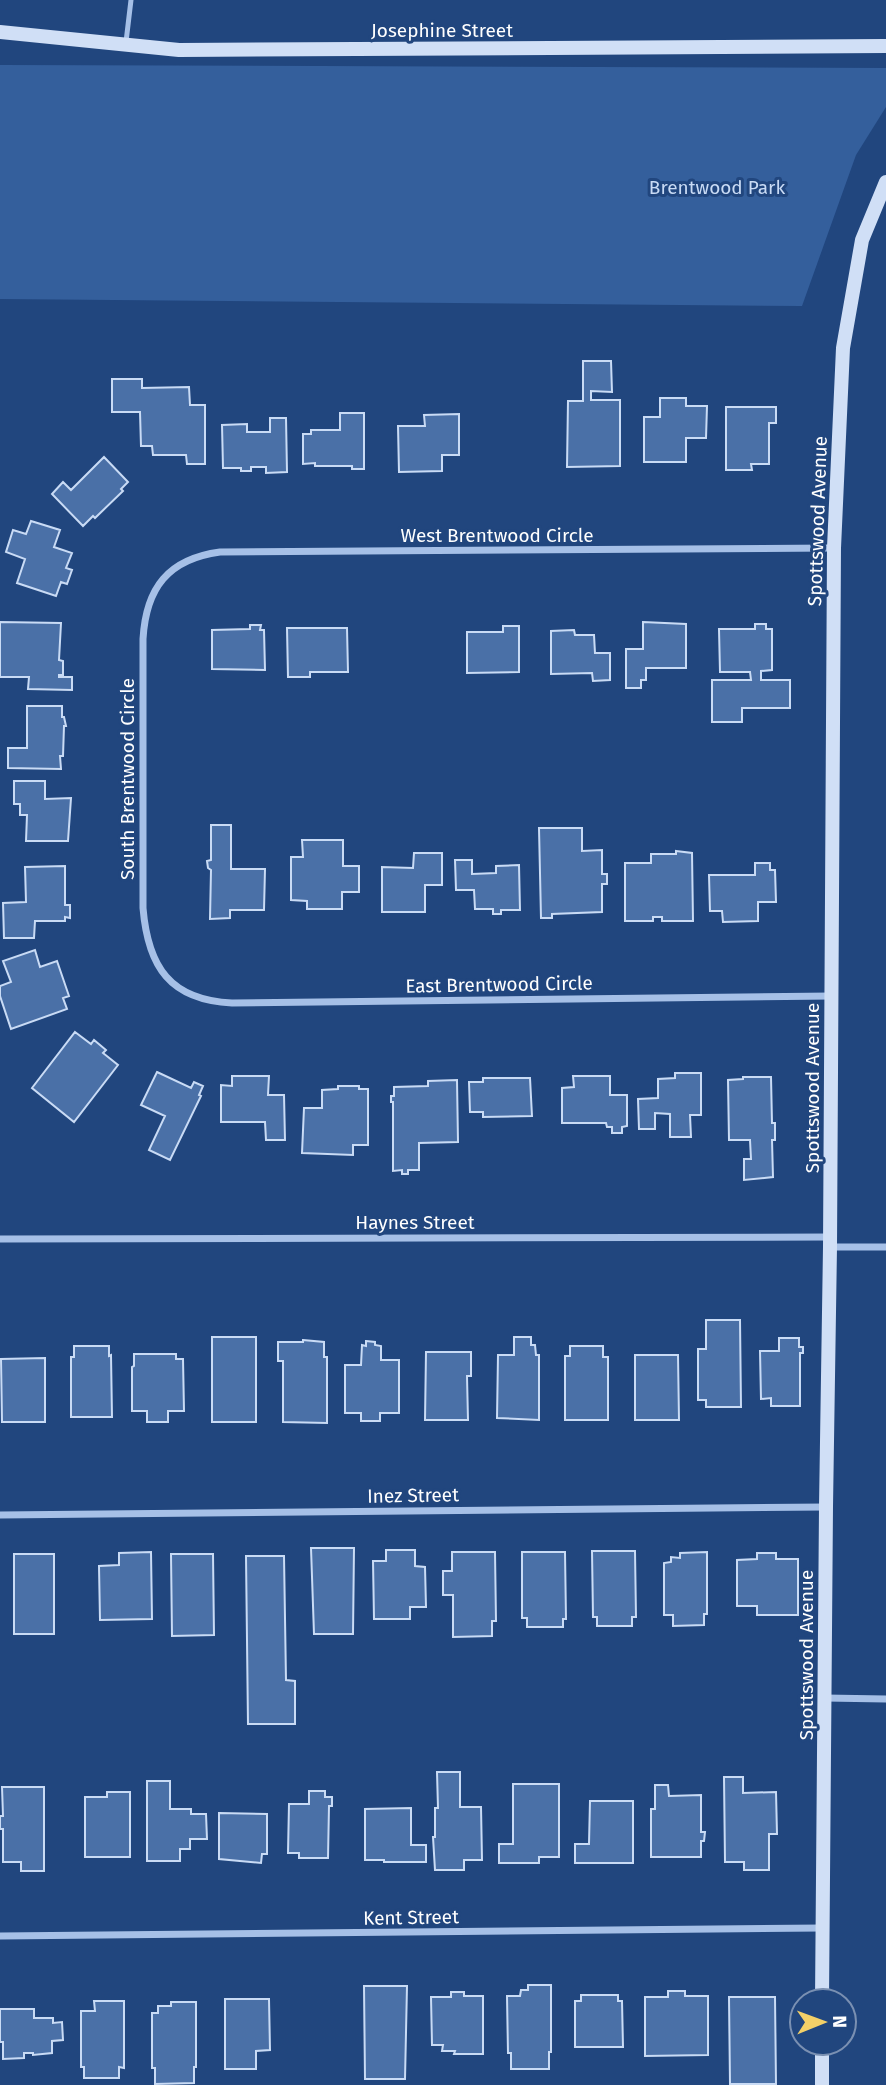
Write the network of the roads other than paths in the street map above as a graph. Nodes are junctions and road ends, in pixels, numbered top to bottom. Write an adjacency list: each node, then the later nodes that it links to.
1 (131, 0): 3 (lane)
2 (0, 32): 3 (street, Josephine Street)
3 (125, 45): 4 (street, Josephine Street)
4 (886, 46)
5 (885, 190): 6 (street, Spottswood Avenue)
6 (834, 548): 7 (street, West Brentwood Circle); 9 (street, Spottswood Avenue)
7 (167, 574): 8 (street, South Brentwood Circle)
8 (172, 983): 9 (street, East Brentwood Circle)
9 (832, 996): 11 (street, Spottswood Avenue)
10 (0, 1239): 11 (street, Haynes Street)
11 (830, 1242): 12 (street, Haynes Street); 13 (street, Spottswood Avenue)
12 (886, 1247)
13 (826, 1507): 14 (street, Inez Street); 15 (street, Spottswood Avenue)
14 (0, 1515)
15 (825, 1698): 16 (street); 17 (street, Spottswood Avenue)
16 (886, 1699)
17 (822, 1928): 18 (street, Kent Street); 19 (street, Spottswood Avenue)
18 (0, 1936)
19 (822, 1987)
20 (822, 2057): 21 (street)
21 (822, 2085)

